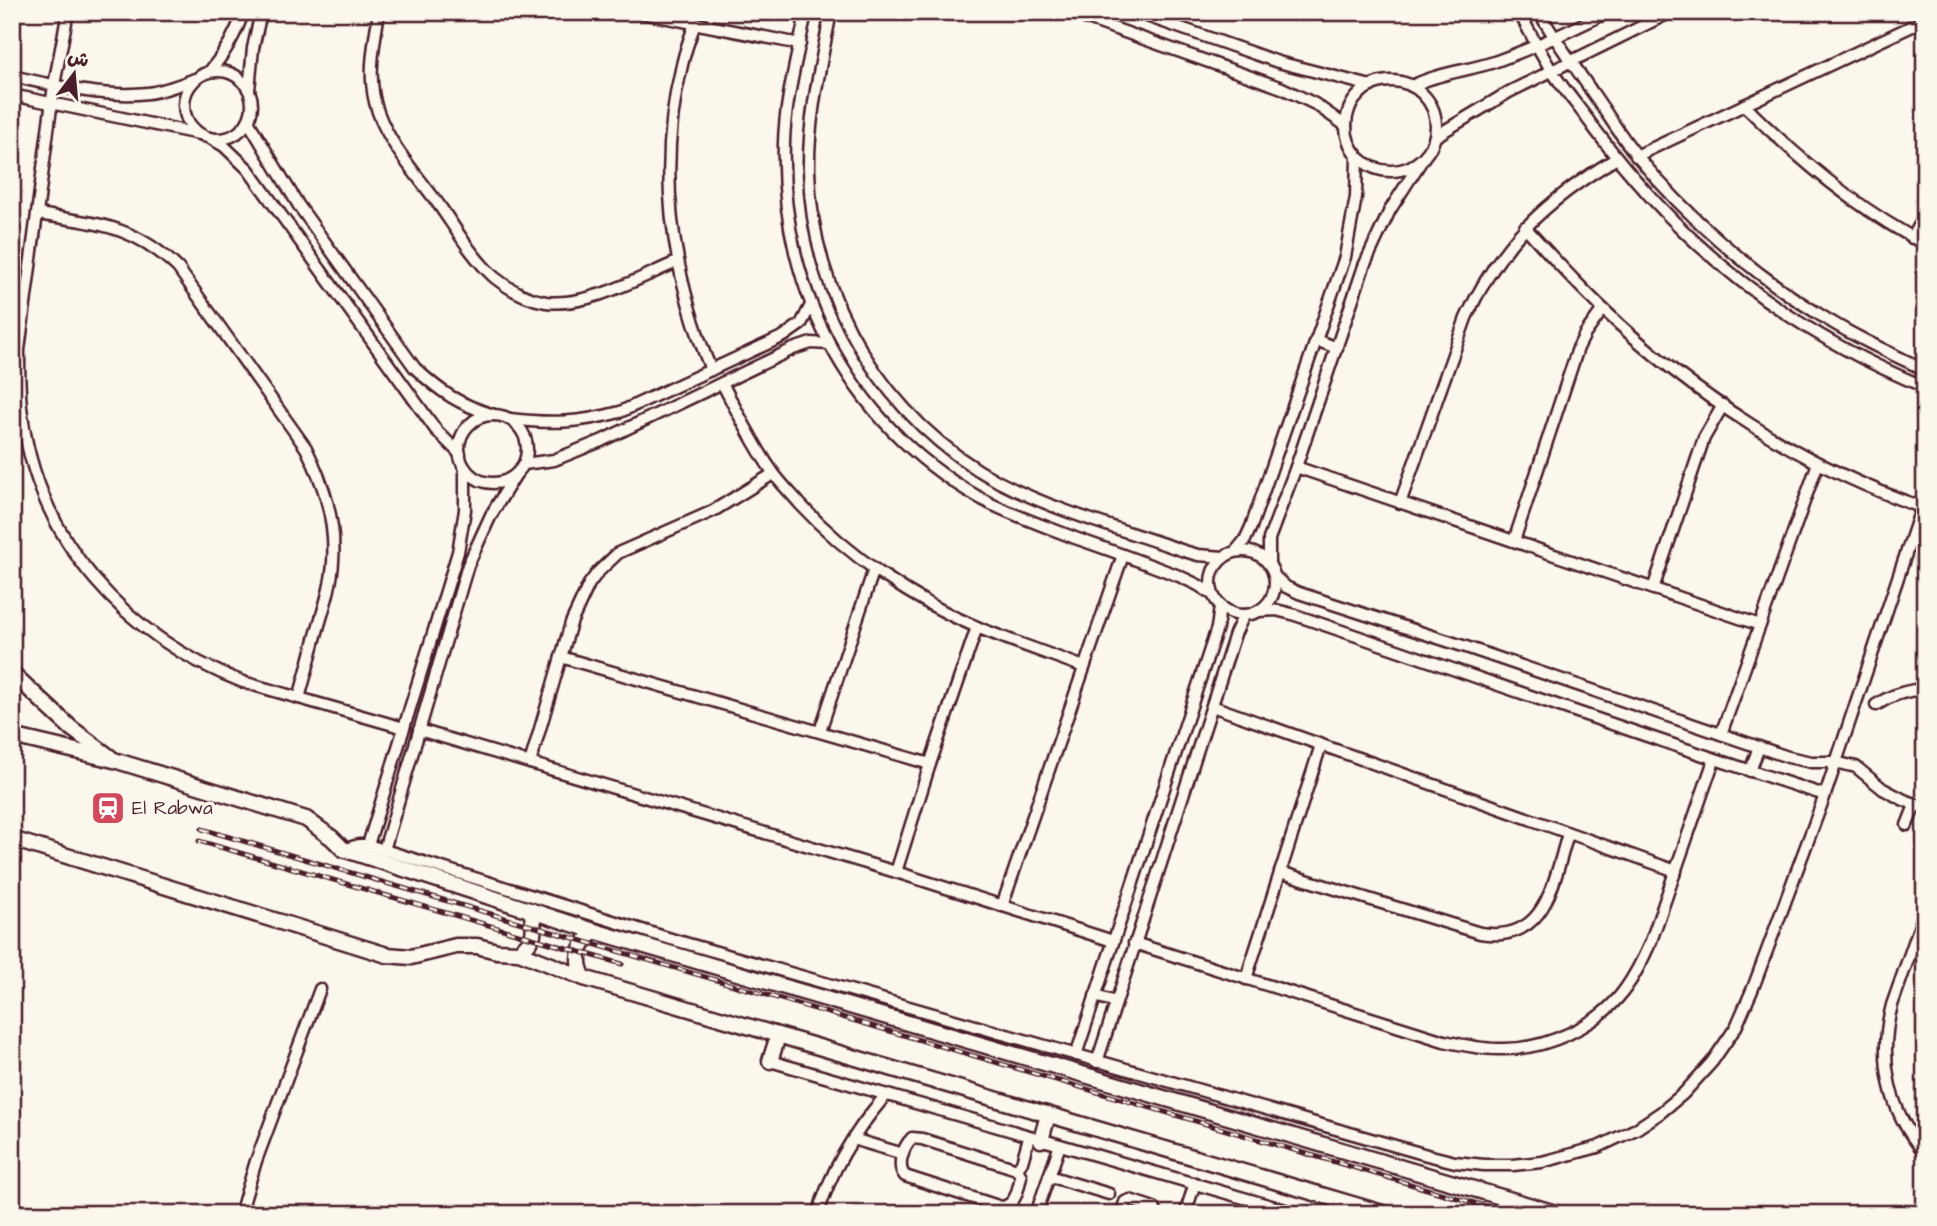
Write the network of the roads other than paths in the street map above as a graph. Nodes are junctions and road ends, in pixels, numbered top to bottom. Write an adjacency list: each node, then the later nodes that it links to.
1 (68, 12): 24 (street)
2 (243, 12): 21 (street)
3 (261, 12): 27 (street)
4 (379, 12): 45 (street)
5 (636, 12): 15 (street)
6 (806, 12): 17 (street)
7 (831, 12): 70 (street)
8 (1068, 12): 32 (street)
9 (1135, 12): 25 (street)
10 (1519, 12): 18 (street)
11 (1539, 12): 16 (street)
12 (1608, 12): 16 (street)
13 (1671, 12): 19 (street)
14 (1925, 20): 30 (street)
15 (695, 24): 17 (street); 45 (street)
16 (1554, 38): 18 (street); 19 (street)
17 (800, 44): 46 (street)
18 (1537, 45): 20 (street); 26 (street)
19 (1570, 61): 20 (street); 37 (street)
20 (1551, 70): 34 (street); 39 (street)
21 (210, 71): 23 (street); 27 (street)
22 (12, 76): 24 (street)
23 (195, 79): 24 (street); 33 (street)
24 (54, 85): 29 (street)
25 (1371, 86): 26 (street); 32 (street)
26 (1412, 86): 34 (street)
27 (249, 90): 31 (street)
28 (12, 95): 29 (street)
29 (51, 103): 33 (street); 40 (street)
30 (1744, 105): 37 (street); 43 (street)
31 (248, 121): 35 (street); 56 (street)
32 (1346, 125): 36 (street)
33 (200, 134): 35 (street)
34 (1436, 135): 38 (street)
35 (210, 138): 58 (street)
36 (1357, 156): 38 (street); 48 (street)
37 (1636, 156): 51 (street)
38 (1424, 157): 50 (street)
39 (1617, 158): 42 (street); 54 (street)
40 (38, 214): 85 (street); 85 (street)
41 (1925, 216): 43 (street)
42 (1525, 227): 47 (street); 66 (street)
43 (1912, 238): 44 (street)
44 (1925, 244)
45 (677, 262): 52 (street)
46 (811, 305): 49 (street); 52 (street)
47 (1603, 309): 55 (street); 67 (street)
48 (1316, 340): 50 (street); 68 (street)
49 (829, 344): 53 (street); 69 (street)
50 (1337, 348): 61 (street)
51 (1924, 369): 54 (street)
52 (711, 370): 57 (street)
53 (722, 383): 60 (street); 64 (street)
54 (1921, 386)
55 (1723, 405): 59 (street); 74 (street)
56 (494, 415): 57 (street); 58 (street)
57 (510, 419): 60 (street)
58 (460, 454): 62 (street)
59 (1818, 463): 65 (street); 79 (street)
60 (524, 464): 63 (street)
61 (1296, 467): 66 (street); 71 (street)
62 (465, 468): 63 (street); 88 (street)
63 (516, 474): 89 (street)
64 (774, 474): 72 (street); 81 (street)
65 (1923, 502): 97 (street)
66 (1400, 503): 67 (street)
67 (1514, 541): 74 (street)
68 (1236, 551): 70 (street); 71 (street)
69 (1123, 555): 75 (street); 82 (street)
70 (1224, 557): 75 (street)
71 (1269, 564): 73 (street)
72 (874, 569): 80 (street); 90 (street)
73 (1274, 576): 77 (street); 91 (street)
74 (1653, 589): 79 (street)
75 (1212, 594): 76 (street)
76 (1220, 607): 78 (street); 116 (street)
77 (1259, 611): 78 (street); 96 (street)
78 (1244, 615): 87 (street)
79 (1760, 625): 91 (street)
80 (977, 627): 82 (street); 99 (street)
81 (561, 657): 90 (street); 98 (street)
82 (1084, 667): 112 (street)
83 (12, 673): 95 (main road)
84 (1925, 689): 86 (street)
85 (299, 698): 88 (street)
86 (1876, 705)
87 (1212, 706): 93 (street); 117 (street)
88 (404, 728): 106 (street)
89 (419, 730): 98 (street); 108 (street)
90 (820, 731): 99 (street)
91 (1721, 734): 94 (street)
92 (12, 736): 95 (main road)
93 (1321, 744): 104 (street); 111 (street)
94 (1759, 747): 97 (street); 100 (street)
95 (114, 760): 107 (main road)
96 (1714, 760): 100 (street); 109 (street)
97 (1835, 762): 101 (street); 102 (street)
98 (530, 763): 110 (street)
99 (930, 764): 110 (street)
100 (1750, 771): 101 (street)
101 (1825, 795): 129 (street)
102 (1920, 806): 103 (street)
103 (1907, 825)
104 (1569, 834): 109 (street); 111 (street)
105 (12, 839): 119 (main road)
106 (368, 845): 107 (street); 108 (street)
107 (343, 849): 113 (main road)
108 (384, 850): 127 (street)
109 (1676, 871): 122 (street)
110 (896, 872): 112 (street)
111 (1280, 872): 122 (street)
112 (1002, 906): 116 (street)
113 (531, 910): 115 (main road); 119 (main road)
114 (1925, 911): 118 (street)
115 (594, 931): 121 (main road); 149 (main road)
116 (1113, 941): 124 (street)
117 (1135, 943): 122 (street); 125 (street)
118 (1912, 948): 120 (street); 135 (street)
119 (519, 952): 121 (main road)
120 (1925, 952)
121 (584, 978): 126 (main road)
122 (1246, 979)
123 (320, 989): 142 (street)
124 (1095, 996): 125 (street); 127 (street)
125 (1116, 1002): 129 (street)
126 (778, 1036): 128 (main road); 131 (main road)
127 (1076, 1055): 129 (street)
128 (770, 1062): 130 (street)
129 (1097, 1062)
130 (885, 1096): 132 (street); 133 (street)
131 (1048, 1115): 132 (main road); 148 (main road)
132 (1035, 1138): 134 (street); 137 (street)
133 (853, 1139): 136 (street); 143 (street)
134 (1060, 1145): 138 (street); 139 (street)
135 (1925, 1153)
136 (903, 1154): 137 (street); 137 (street)
137 (1017, 1169)
138 (1049, 1176): 140 (street); 144 (street)
139 (1195, 1183): 141 (street); 147 (street)
140 (1109, 1194)
141 (1188, 1213)
142 (240, 1214)
143 (818, 1214)
144 (1040, 1214)
145 (1121, 1214): 146 (street)
146 (1157, 1214)
147 (1299, 1214)
148 (1386, 1214)
149 (1559, 1214)

